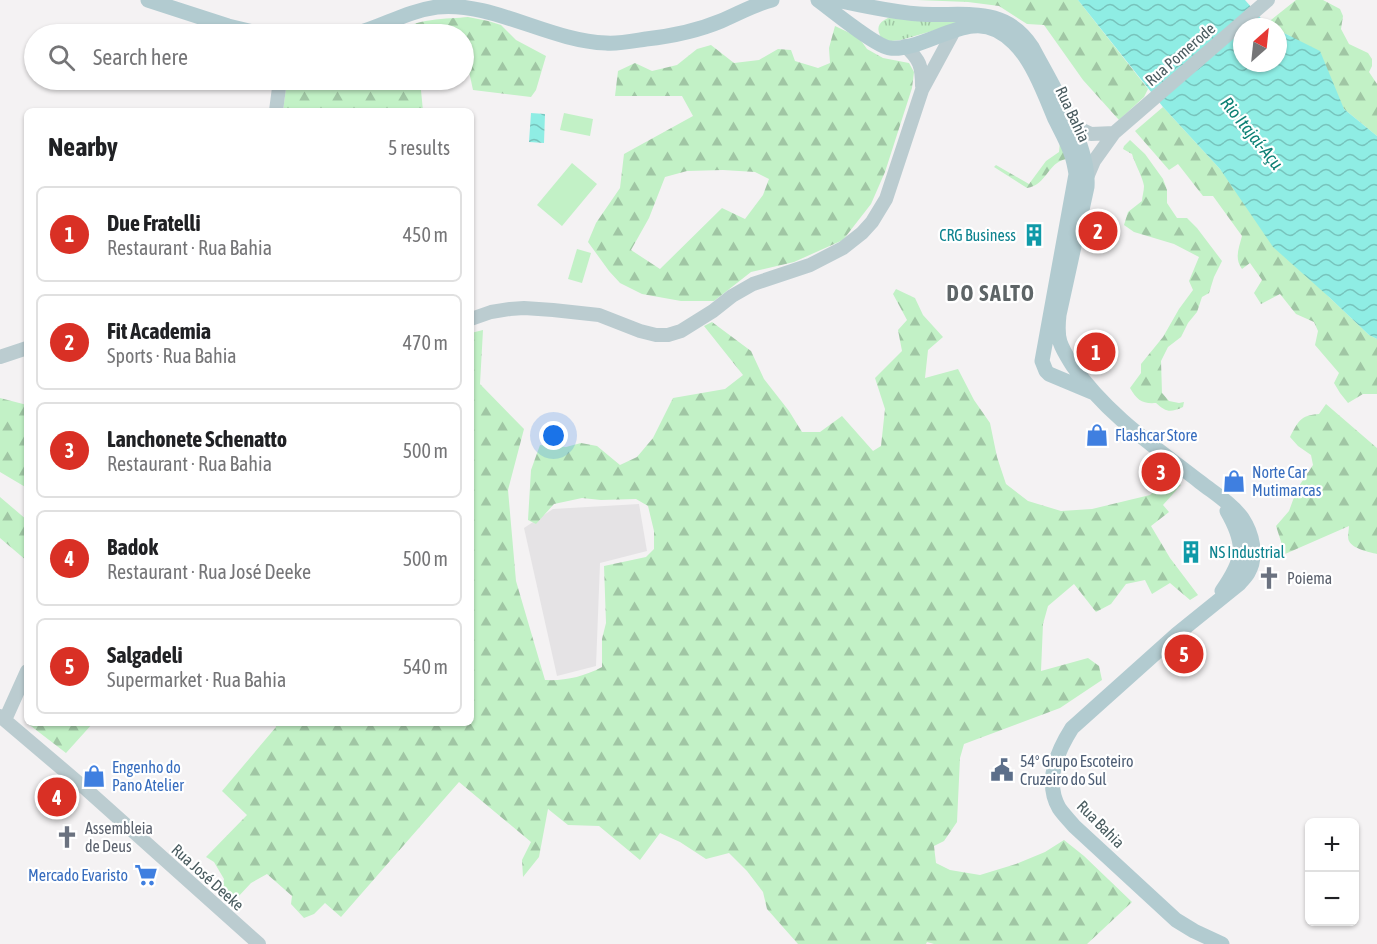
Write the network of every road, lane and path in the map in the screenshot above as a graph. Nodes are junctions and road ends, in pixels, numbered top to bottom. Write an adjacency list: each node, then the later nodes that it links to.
1 (148, 0): 7 (main road)
2 (772, 0): 8 (main road)
3 (818, 0): 10 (main road, Rua Bahia)
4 (837, 0): 6 (main road, Rua Bahia)
5 (1268, 0): 16 (street, Rua Pomerode)
6 (883, 10): 10 (main road); 15 (main road, Rua Bahia)
7 (222, 24)
8 (383, 24)
9 (954, 31): 11 (main road, Rua Bahia); 13 (street); 22 (main road, Rua Bahia)
10 (874, 41): 11 (main road, Rua Bahia)
11 (905, 46): 13 (street)
12 (279, 90): 14 (street)
13 (922, 90): 18 (street)
14 (276, 108)
15 (1072, 125): 16 (street); 17 (main road, Rua Bahia)
16 (1118, 130): 17 (street, Rua Pomerode)
17 (1088, 175): 20 (main road, Rua Bahia)
18 (474, 318)
19 (24, 349): 21 (street)
20 (1066, 354): 22 (main road); 23 (main road, Rua Bahia)
21 (0, 357)
22 (1053, 375): 23 (main road, Rua Bahia)
23 (1093, 393): 24 (main road, Rua Bahia)
24 (1218, 496): 25 (main road, Rua Bahia); 26 (main road, Rua Bahia)
25 (1241, 548): 26 (main road); 27 (main road, Rua Bahia)
26 (1253, 563): 27 (main road); 28 (main road, Rua Bahia)
27 (1234, 574): 28 (main road, Rua Bahia)
28 (1214, 602): 32 (main road, Rua Bahia)
29 (24, 677): 30 (street)
30 (3, 718): 31 (street, Rua José Deeke)
31 (259, 944)
32 (1222, 944)

